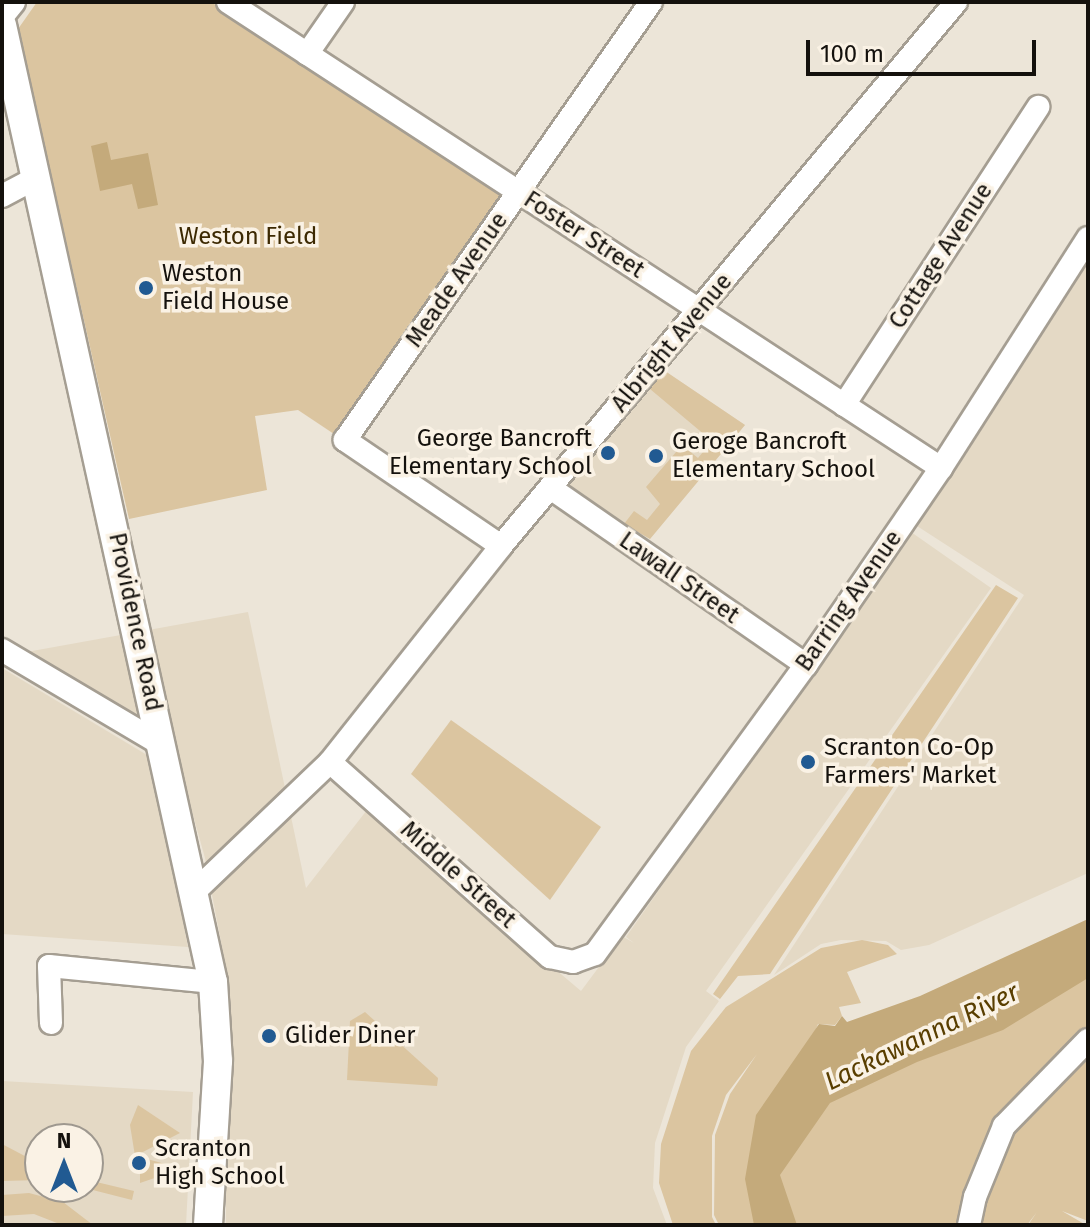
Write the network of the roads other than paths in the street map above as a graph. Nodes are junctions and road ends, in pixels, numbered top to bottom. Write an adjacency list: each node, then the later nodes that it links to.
1 (14, 2): 6 (street)
2 (228, 2): 8 (street, Foster Street)
3 (343, 2): 8 (street)
4 (651, 2): 11 (street, Meade Avenue)
5 (956, 2): 14 (street, Albright Avenue)
6 (2, 17)
7 (2, 25): 10 (main road, Providence Road)
8 (307, 54): 11 (street, Foster Street)
9 (1038, 107): 15 (street, Cottage Avenue)
10 (37, 177): 12 (street); 21 (main road, Providence Road)
11 (519, 193): 14 (street, Foster Street); 18 (street, Meade Avenue)
12 (2, 196)
13 (1088, 238): 16 (street, Barring Avenue)
14 (699, 310): 15 (street, Foster Street); 17 (street, Albright Avenue)
15 (844, 405): 16 (street, Foster Street)
16 (941, 468): 20 (street, Barring Avenue)
17 (552, 489): 18 (street, Albright Avenue); 20 (street, Lawall Street)
18 (501, 546): 22 (street, Albright Avenue)
19 (2, 650): 21 (street)
20 (806, 665): 24 (street, Barring Avenue)
21 (162, 745): 23 (main road, Providence Road)
22 (330, 762): 23 (street, Albright Avenue); 24 (street, Middle Street)
23 (192, 894): 25 (main road, Providence Road)
24 (595, 954)
25 (213, 982): 26 (street); 28 (main road, Providence Road)
26 (51, 1023)
27 (1088, 1040): 29 (street)
28 (208, 1225)
29 (969, 1225)

